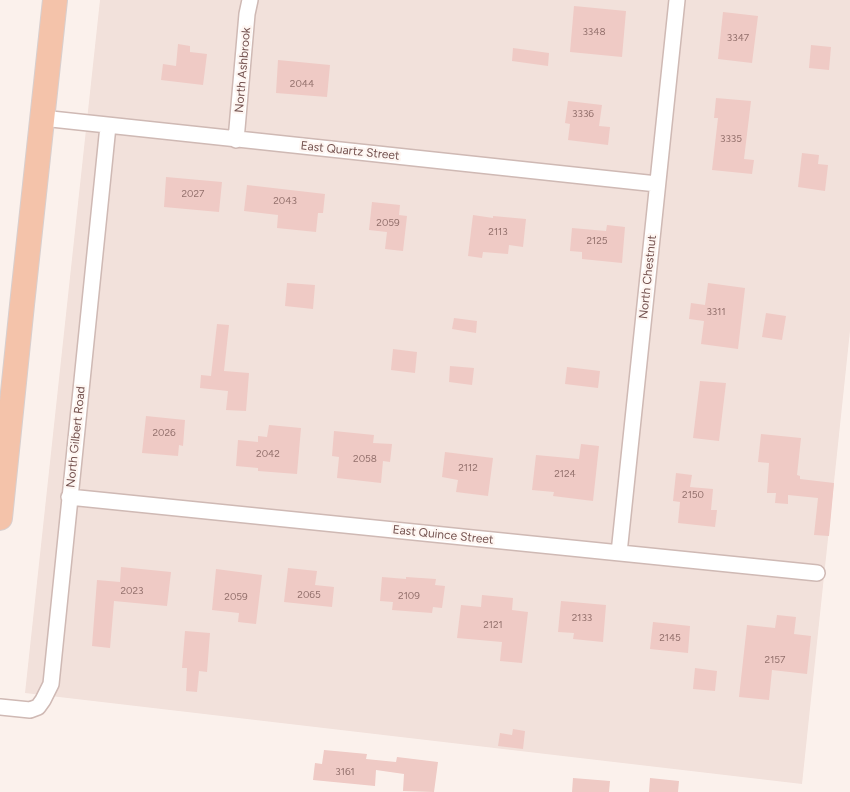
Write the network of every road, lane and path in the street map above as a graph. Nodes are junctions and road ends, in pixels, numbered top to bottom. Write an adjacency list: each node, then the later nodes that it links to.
1 (55, 0): 4 (main road)
2 (250, 0): 6 (street, North Ashbrook)
3 (677, 0): 7 (street, North Chestnut)
4 (42, 118): 5 (street, East Quartz Street); 9 (main road)
5 (108, 126): 6 (street, East Quartz Street); 8 (street, North Gilbert Road)
6 (236, 140): 7 (street, East Quartz Street)
7 (658, 184): 10 (street, North Chestnut)
8 (69, 497): 10 (street, East Quince Street); 12 (street, North Gilbert Road)
9 (0, 518)
10 (619, 553): 11 (street, East Quince Street)
11 (817, 573)
12 (0, 707)

